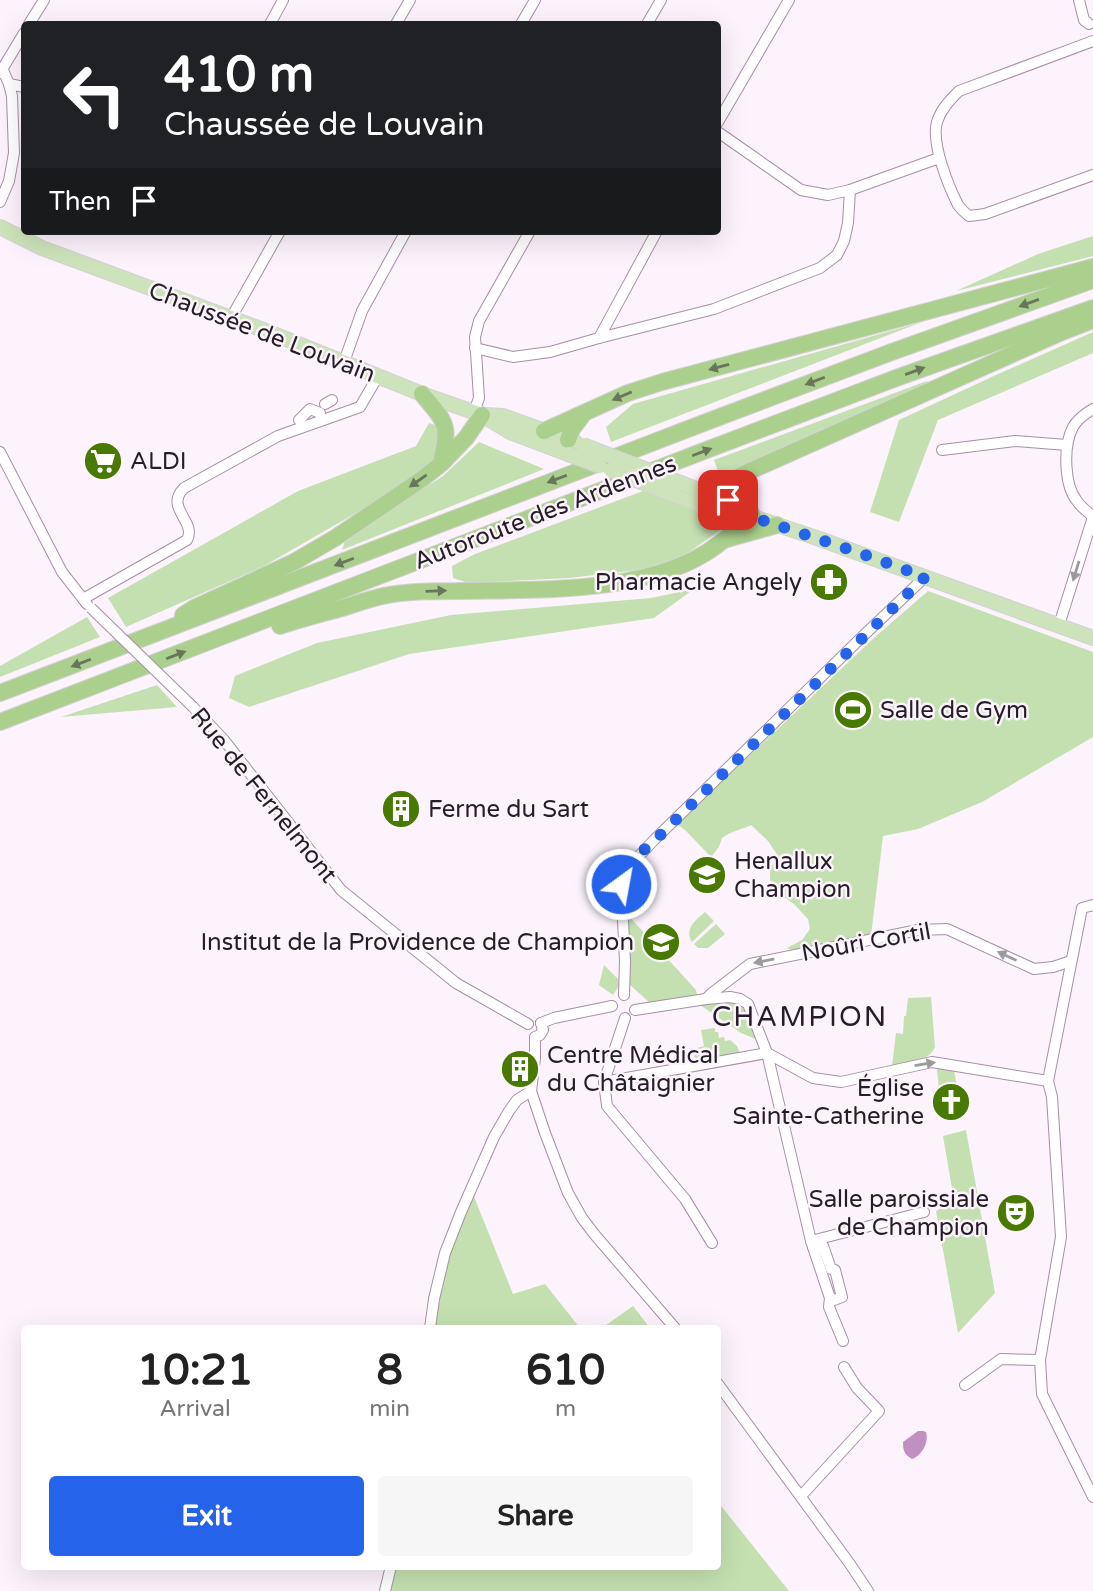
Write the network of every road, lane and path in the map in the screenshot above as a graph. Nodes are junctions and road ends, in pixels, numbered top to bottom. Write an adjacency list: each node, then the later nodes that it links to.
1 (44, 0): 8 (street)
2 (283, 0): 9 (street)
3 (410, 0): 10 (street)
4 (535, 0): 11 (street)
5 (661, 0): 12 (street)
6 (789, 0): 19 (street)
7 (1079, 0): 13 (street)
8 (31, 21)
9 (272, 21)
10 (398, 21)
11 (524, 21)
12 (649, 21)
13 (1091, 22): 15 (street)
14 (21, 38): 16 (street)
15 (1093, 40): 21 (street)
16 (1, 71): 17 (street)
17 (9, 85): 18 (street); 24 (street)
18 (21, 87)
19 (721, 117)
20 (721, 134): 23 (street)
21 (939, 158): 22 (street); 23 (street)
22 (1093, 175)
23 (850, 190): 38 (street)
24 (0, 202)
25 (0, 227): 32 (main road, Chaussée de Louvain)
26 (0, 233): 32 (street)
27 (278, 235): 36 (street)
28 (404, 235): 40 (street)
29 (528, 235): 39 (street)
30 (655, 235): 38 (street)
31 (0, 239): 32 (main road, Chaussée de Louvain)
32 (42, 248): 36 (main road, Chaussée de Louvain)
33 (1093, 267): 46 (highway, one-way to 46)
34 (1093, 280): 66 (highway, Autoroute des Ardennes, one-way to 66)
35 (1093, 308): 64 (highway, Autoroute des Ardennes, one-way to 35)
36 (232, 318): 40 (main road, Chaussée de Louvain)
37 (1093, 320): 54 (highway)
38 (599, 338): 39 (street)
39 (475, 348): 45 (street)
40 (344, 362): 41 (main road, Chaussée de Louvain)
41 (378, 376): 42 (main road, Chaussée de Louvain); 62 (street)
42 (422, 394): 45 (main road, Chaussée de Louvain); 53 (highway)
43 (326, 406): 47 (street)
44 (1093, 409): 49 (street)
45 (478, 413): 48 (main road, Chaussée de Louvain); 50 (main road, Chaussée de Louvain); 53 (highway)
46 (584, 414): 48 (highway); 50 (highway)
47 (299, 420)
48 (544, 430): 50 (main road, Chaussée de Louvain)
49 (1067, 445): 51 (street); 58 (street)
50 (573, 446): 55 (main road, Chaussée de Louvain, bridge); 56 (main road, Chaussée de Louvain, bridge)
51 (942, 450)
52 (0, 452): 62 (street, Rue de Fernelmont)
53 (441, 464): 66 (highway, one-way to 66)
54 (750, 471): 55 (highway); 57 (highway)
55 (708, 492): 56 (main road); 57 (main road, Chaussée de Louvain)
56 (677, 496): 57 (main road, Chaussée de Louvain)
57 (747, 515): 59 (main road, Chaussée de Louvain); 60 (highway)
58 (1093, 517): 63 (street, one-way to 63)
59 (777, 525): 60 (highway); 61 (main road, Chaussée de Louvain)
60 (724, 540): 64 (highway, one-way to 60)
61 (925, 577): 63 (main road, Chaussée de Louvain); 71 (street)
62 (83, 599): 77 (street, Rue de Fernelmont, bridge)
63 (1059, 625): 65 (main road, Chaussée de Louvain)
64 (250, 627): 68 (highway, Autoroute des Ardennes, one-way to 64)
65 (1093, 638)
66 (145, 639): 67 (highway, Autoroute des Ardennes, one-way to 67)
67 (0, 693)
68 (0, 722)
69 (1093, 905): 70 (street)
70 (1071, 961): 72 (street, Noûri Cortil, one-way to 72); 80 (street)
71 (624, 995): 73 (street); 74 (street)
72 (706, 999): 74 (street); 79 (street)
73 (612, 1006): 75 (street); 76 (street)
74 (635, 1010): 75 (street)
75 (625, 1018): 81 (street)
76 (541, 1023): 77 (street); 78 (street)
77 (528, 1024): 78 (street)
78 (535, 1037): 82 (street)
79 (767, 1053): 80 (street, one-way to 80); 81 (street); 85 (street)
80 (1048, 1081): 89 (street)
81 (604, 1082): 84 (street)
82 (531, 1091): 86 (street); 87 (street)
83 (924, 1212): 85 (street)
84 (712, 1243)
85 (812, 1244): 88 (street)
86 (430, 1325)
87 (672, 1325)
88 (843, 1341)
89 (1040, 1360): 91 (street); 94 (street)
90 (844, 1367): 93 (street)
91 (965, 1385)
92 (721, 1388): 93 (street)
93 (801, 1496): 97 (street)
94 (1093, 1497)
95 (390, 1570): 96 (street)
96 (385, 1591)
97 (868, 1591)

